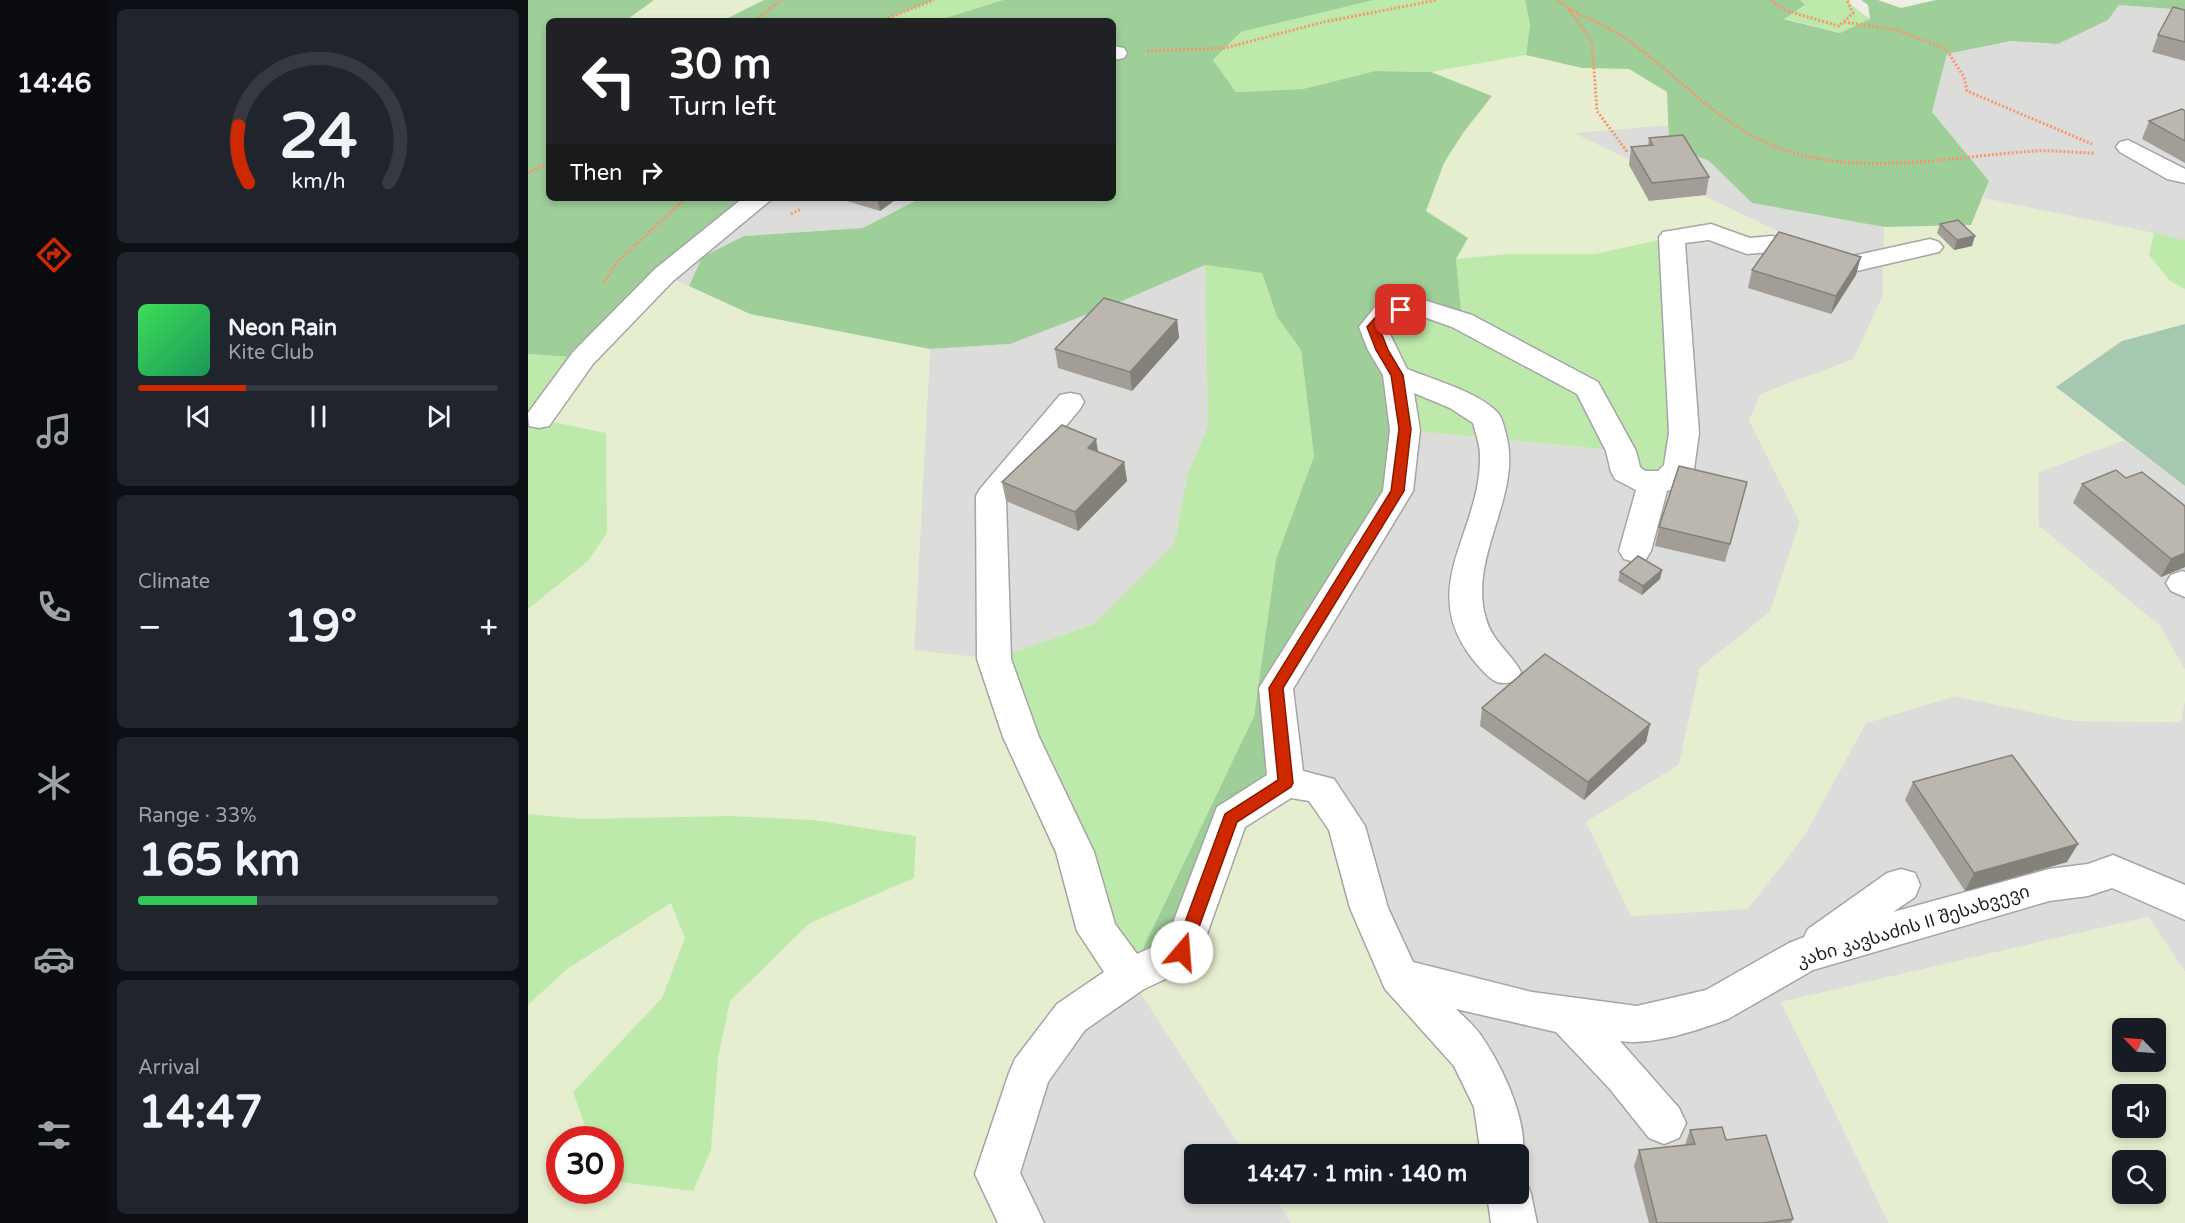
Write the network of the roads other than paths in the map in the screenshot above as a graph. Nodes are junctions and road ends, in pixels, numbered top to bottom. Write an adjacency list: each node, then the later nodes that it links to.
1 (2117, 149): 2 (street)
2 (2185, 176)
3 (756, 201): 7 (street)
4 (1930, 247): 8 (street)
5 (1397, 375): 8 (street); 10 (street); 11 (street)
6 (1070, 402): 15 (street)
7 (539, 419)
8 (1654, 481): 9 (street)
9 (1635, 551)
10 (1504, 672)
11 (1286, 783): 15 (street); 16 (street)
12 (1901, 885): 14 (street)
13 (2185, 903): 14 (street, კახი კავსაძის II შესახვევი)
14 (1803, 955): 17 (street, კახი კავსაძის II შესახვევი)
15 (1130, 976): 21 (street)
16 (1399, 976): 17 (street, კახი კავსაძის II შესახვევი); 19 (street)
17 (1567, 1015): 18 (street)
18 (1664, 1124)
19 (1501, 1144)
20 (1511, 1204): 22 (street)
21 (1021, 1223)
22 (1514, 1223)

